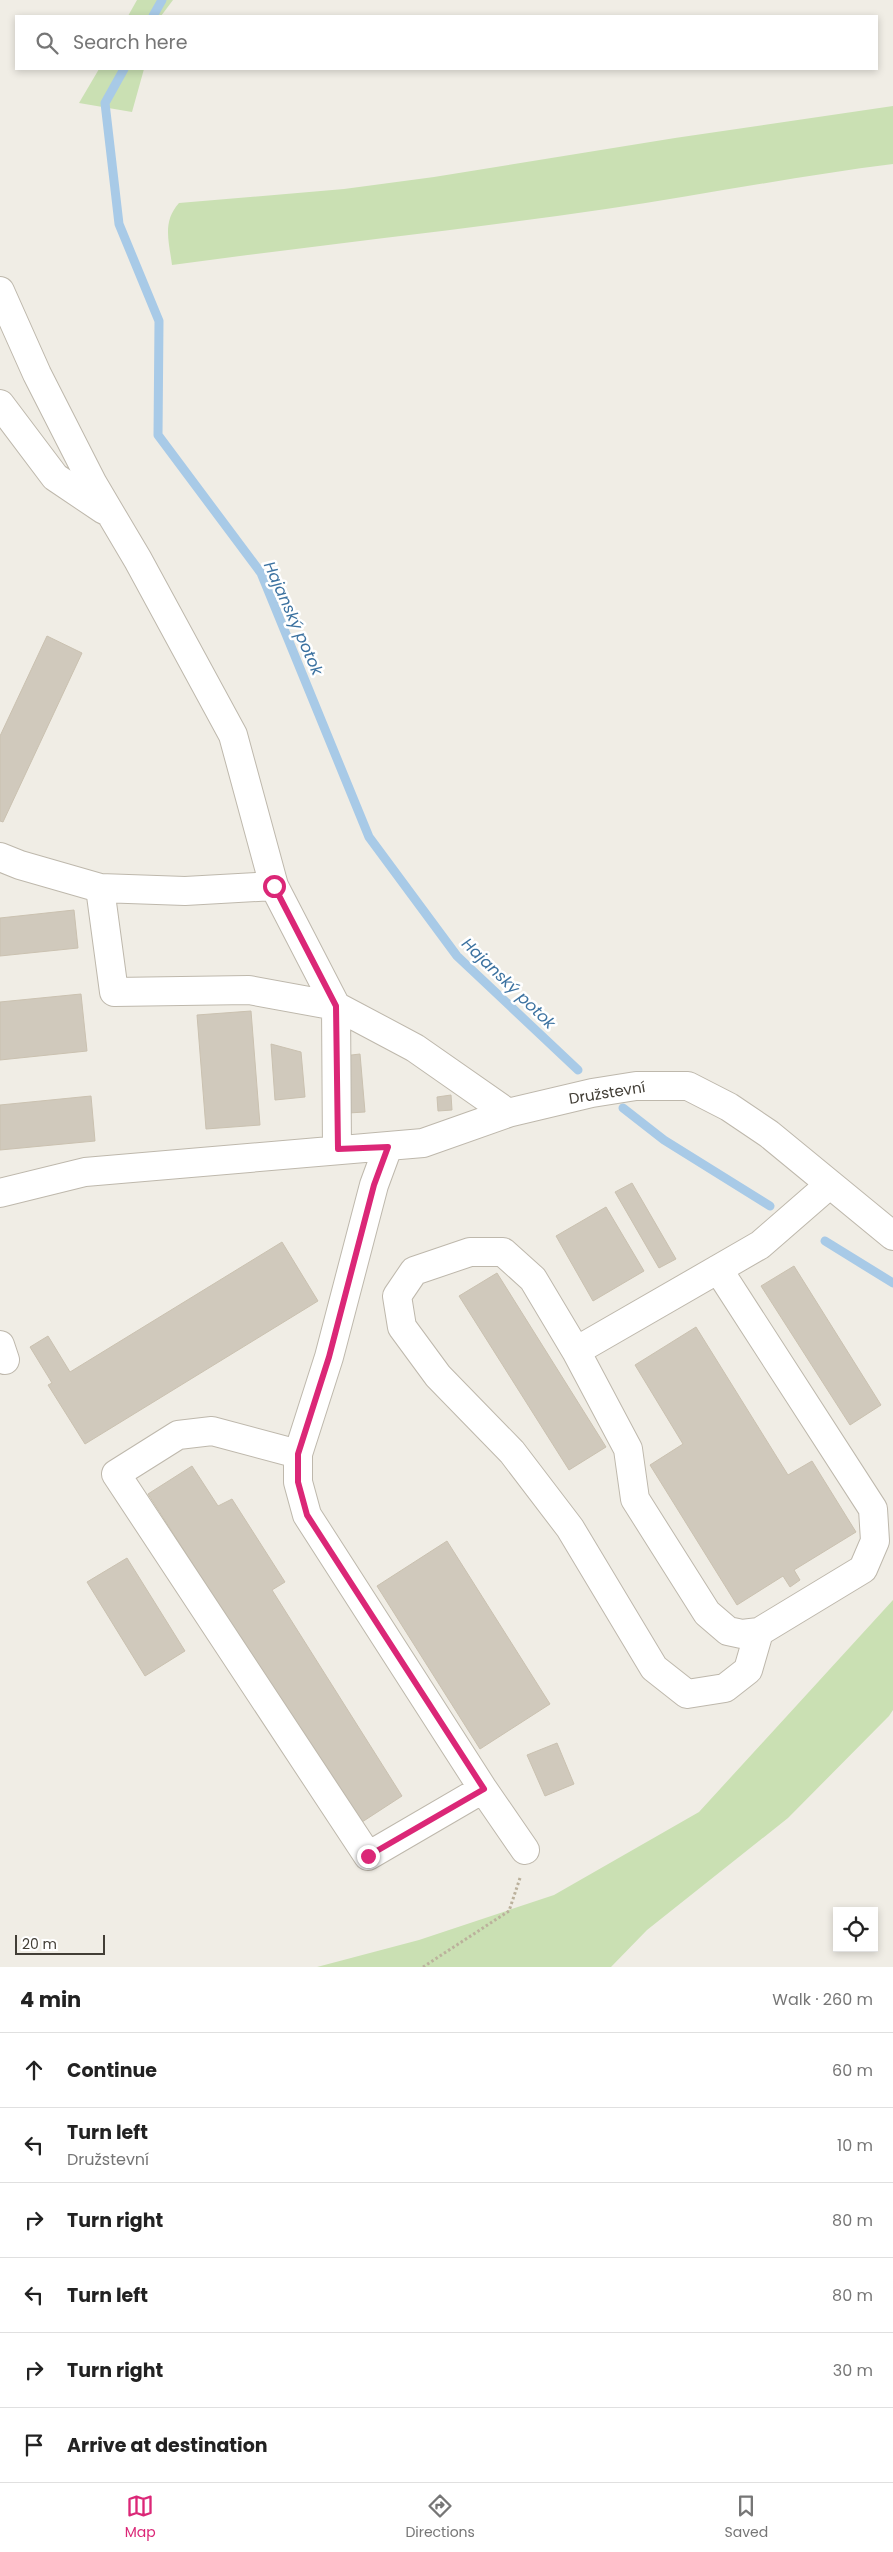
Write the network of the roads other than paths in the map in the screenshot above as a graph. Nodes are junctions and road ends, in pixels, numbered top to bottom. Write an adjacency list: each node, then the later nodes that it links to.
1 (0, 291): 3 (street)
2 (0, 404): 3 (street)
3 (110, 513): 5 (street)
4 (0, 857): 6 (street)
5 (274, 886): 6 (street); 7 (street)
6 (100, 888): 7 (street)
7 (336, 1006): 8 (street); 10 (street)
8 (508, 1113): 9 (street, Družstevní); 11 (street, Družstevní)
9 (388, 1147): 10 (street, Družstevní); 16 (street)
10 (338, 1149): 12 (street, Družstevní)
11 (829, 1185): 13 (street, Družstevní); 14 (street)
12 (0, 1193)
13 (893, 1236)
14 (718, 1270): 15 (street); 17 (street)
15 (576, 1351): 17 (street); 17 (street)
16 (298, 1454): 18 (street); 18 (street)
17 (759, 1632)
18 (484, 1789): 19 (street)
19 (525, 1850)

